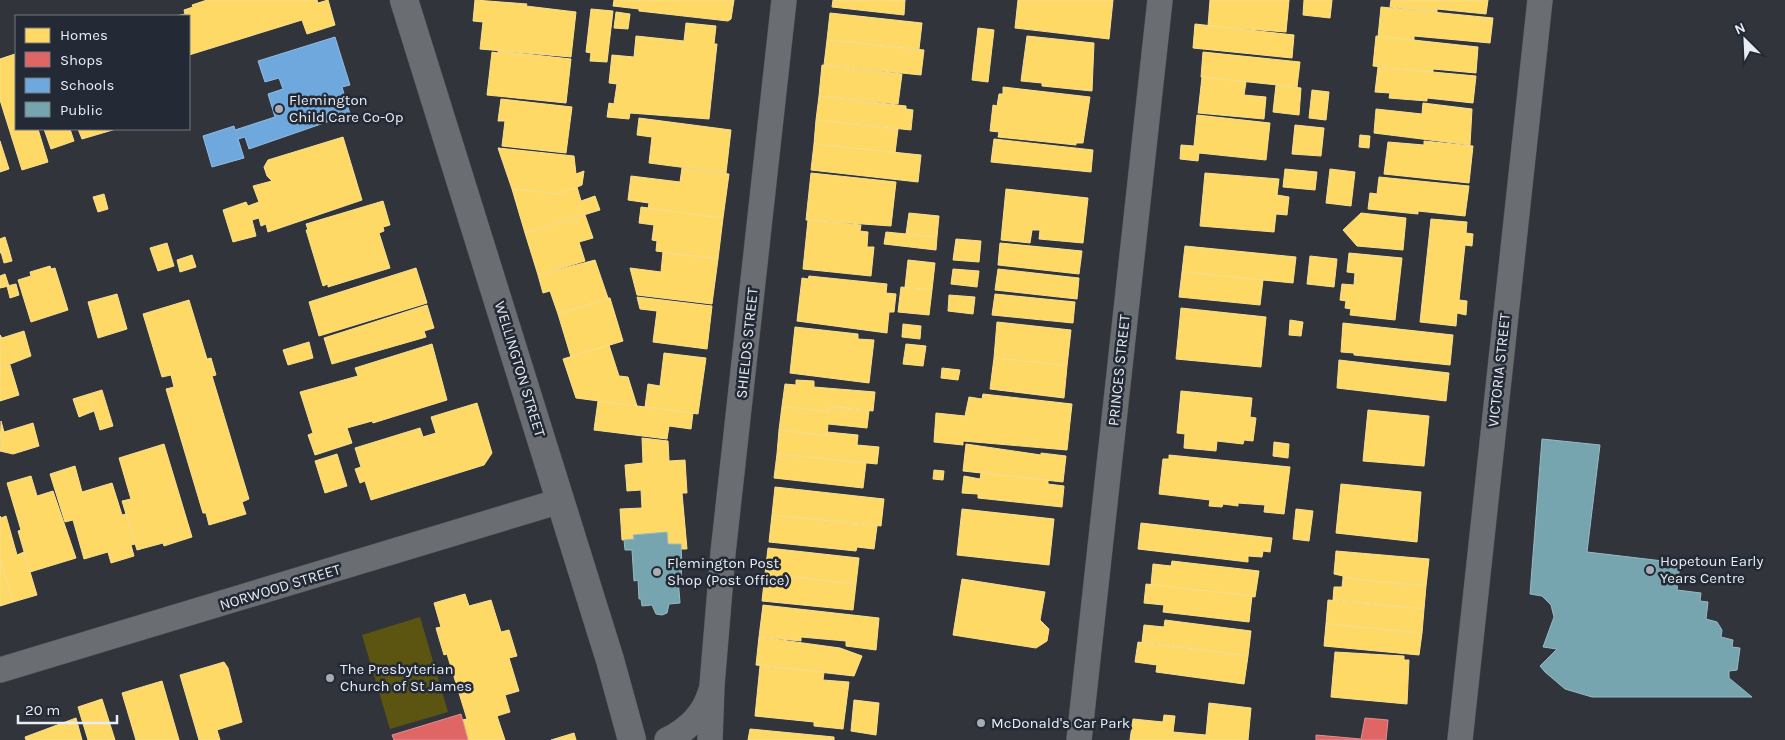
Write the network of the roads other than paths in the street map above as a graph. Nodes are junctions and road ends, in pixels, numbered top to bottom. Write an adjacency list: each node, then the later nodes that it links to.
1 (404, 0): 5 (street, WELLINGTON STREET)
2 (784, 0): 7 (street, SHIELDS STREET)
3 (1160, 0): 11 (street, PRINCES STREET)
4 (1540, 0): 12 (street, VICTORIA STREET)
5 (560, 501): 6 (street, NORWOOD STREET); 8 (street, WELLINGTON STREET)
6 (0, 670)
7 (712, 686): 9 (street, SHIELDS STREET); 10 (street, SHIELDS STREET)
8 (632, 740)
9 (667, 740)
10 (710, 740)
11 (1079, 740)
12 (1460, 740)

